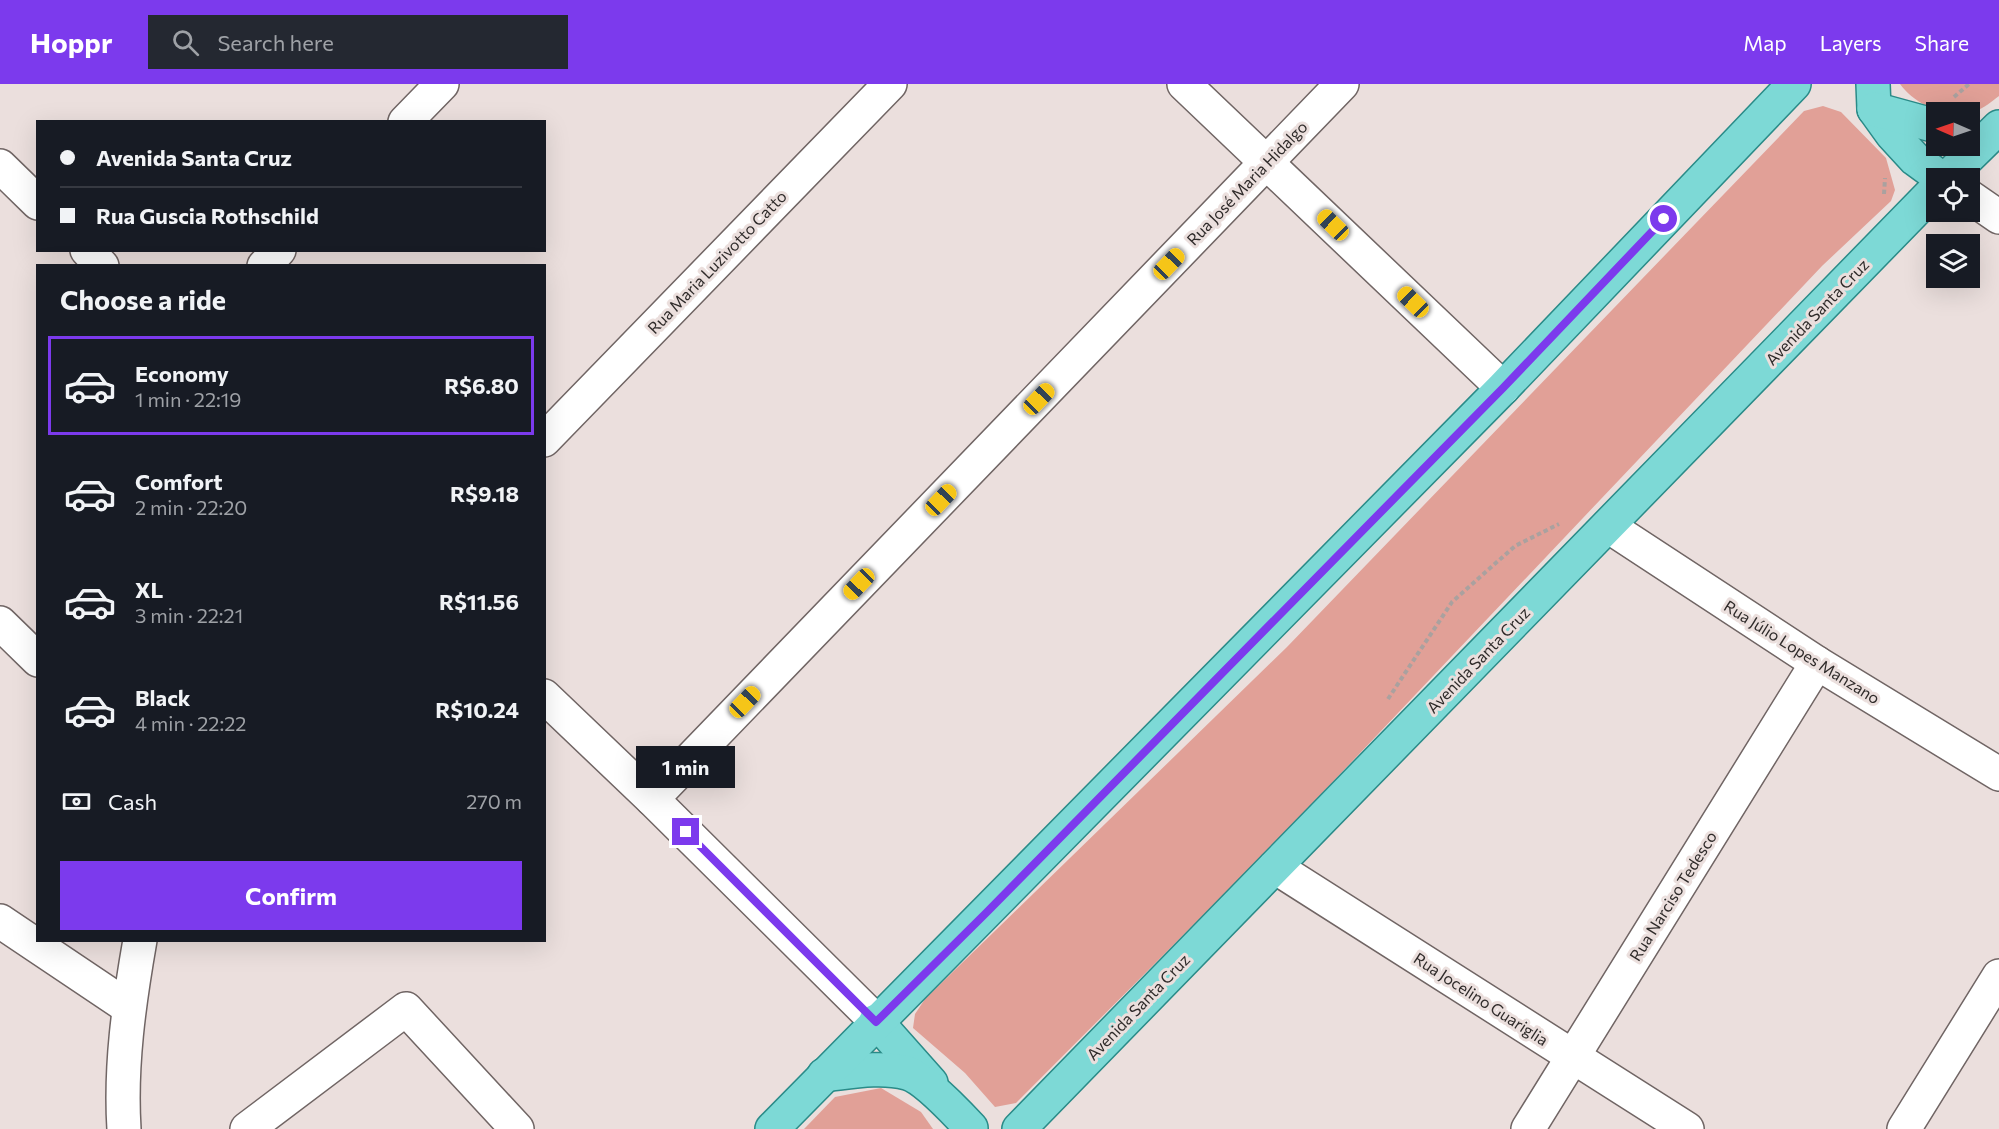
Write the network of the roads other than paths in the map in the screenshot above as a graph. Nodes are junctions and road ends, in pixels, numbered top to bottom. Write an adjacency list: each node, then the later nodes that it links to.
1 (442, 84): 7 (street)
2 (890, 84): 23 (street, Rua Maria Luzivotto Catto)
3 (1184, 84): 10 (street)
4 (1342, 84): 10 (street, Rua José Maria Hidalgo)
5 (1794, 84): 22 (main road)
6 (1874, 96): 8 (main road); 12 (main road)
7 (407, 120)
8 (1926, 121)
9 (1989, 129): 13 (main road)
10 (1267, 163): 22 (street); 30 (street, Rua José Maria Hidalgo)
11 (0, 166): 15 (street)
12 (1927, 168)
13 (1956, 168)
14 (1926, 199): 24 (main road, Avenida Santa Cruz)
15 (36, 201)
16 (1980, 204): 17 (street)
17 (1999, 217)
18 (89, 252): 20 (street)
19 (277, 252): 21 (street)
20 (100, 264)
21 (266, 264)
22 (1503, 388): 36 (main road)
23 (546, 438)
24 (1608, 526): 27 (street, Rua Júlio Lopes Manzano); 31 (main road, Avenida Santa Cruz)
25 (0, 623): 26 (street)
26 (36, 658)
27 (1817, 663): 29 (street, Rua Júlio Lopes Manzano); 37 (street, Rua Narciso Tedesco)
28 (546, 698): 30 (street)
29 (1999, 774)
30 (652, 799): 36 (street)
31 (1275, 867): 37 (street, Rua Jocelino Guariglia); 44 (main road, Avenida Santa Cruz)
32 (0, 921): 35 (street)
33 (140, 942): 35 (street)
34 (1999, 976): 47 (street)
35 (128, 1007): 40 (street)
36 (876, 1022): 38 (main road); 39 (main road)
37 (1573, 1058): 45 (street, Rua Narciso Tedesco); 46 (street, Rua Jocelino Guariglia)
38 (824, 1076): 39 (main road); 43 (main road)
39 (971, 1128)
40 (124, 1129)
41 (247, 1129): 42 (street)
42 (517, 1129)
43 (772, 1129)
44 (1019, 1129)
45 (1528, 1129)
46 (1687, 1129)
47 (1904, 1129)

